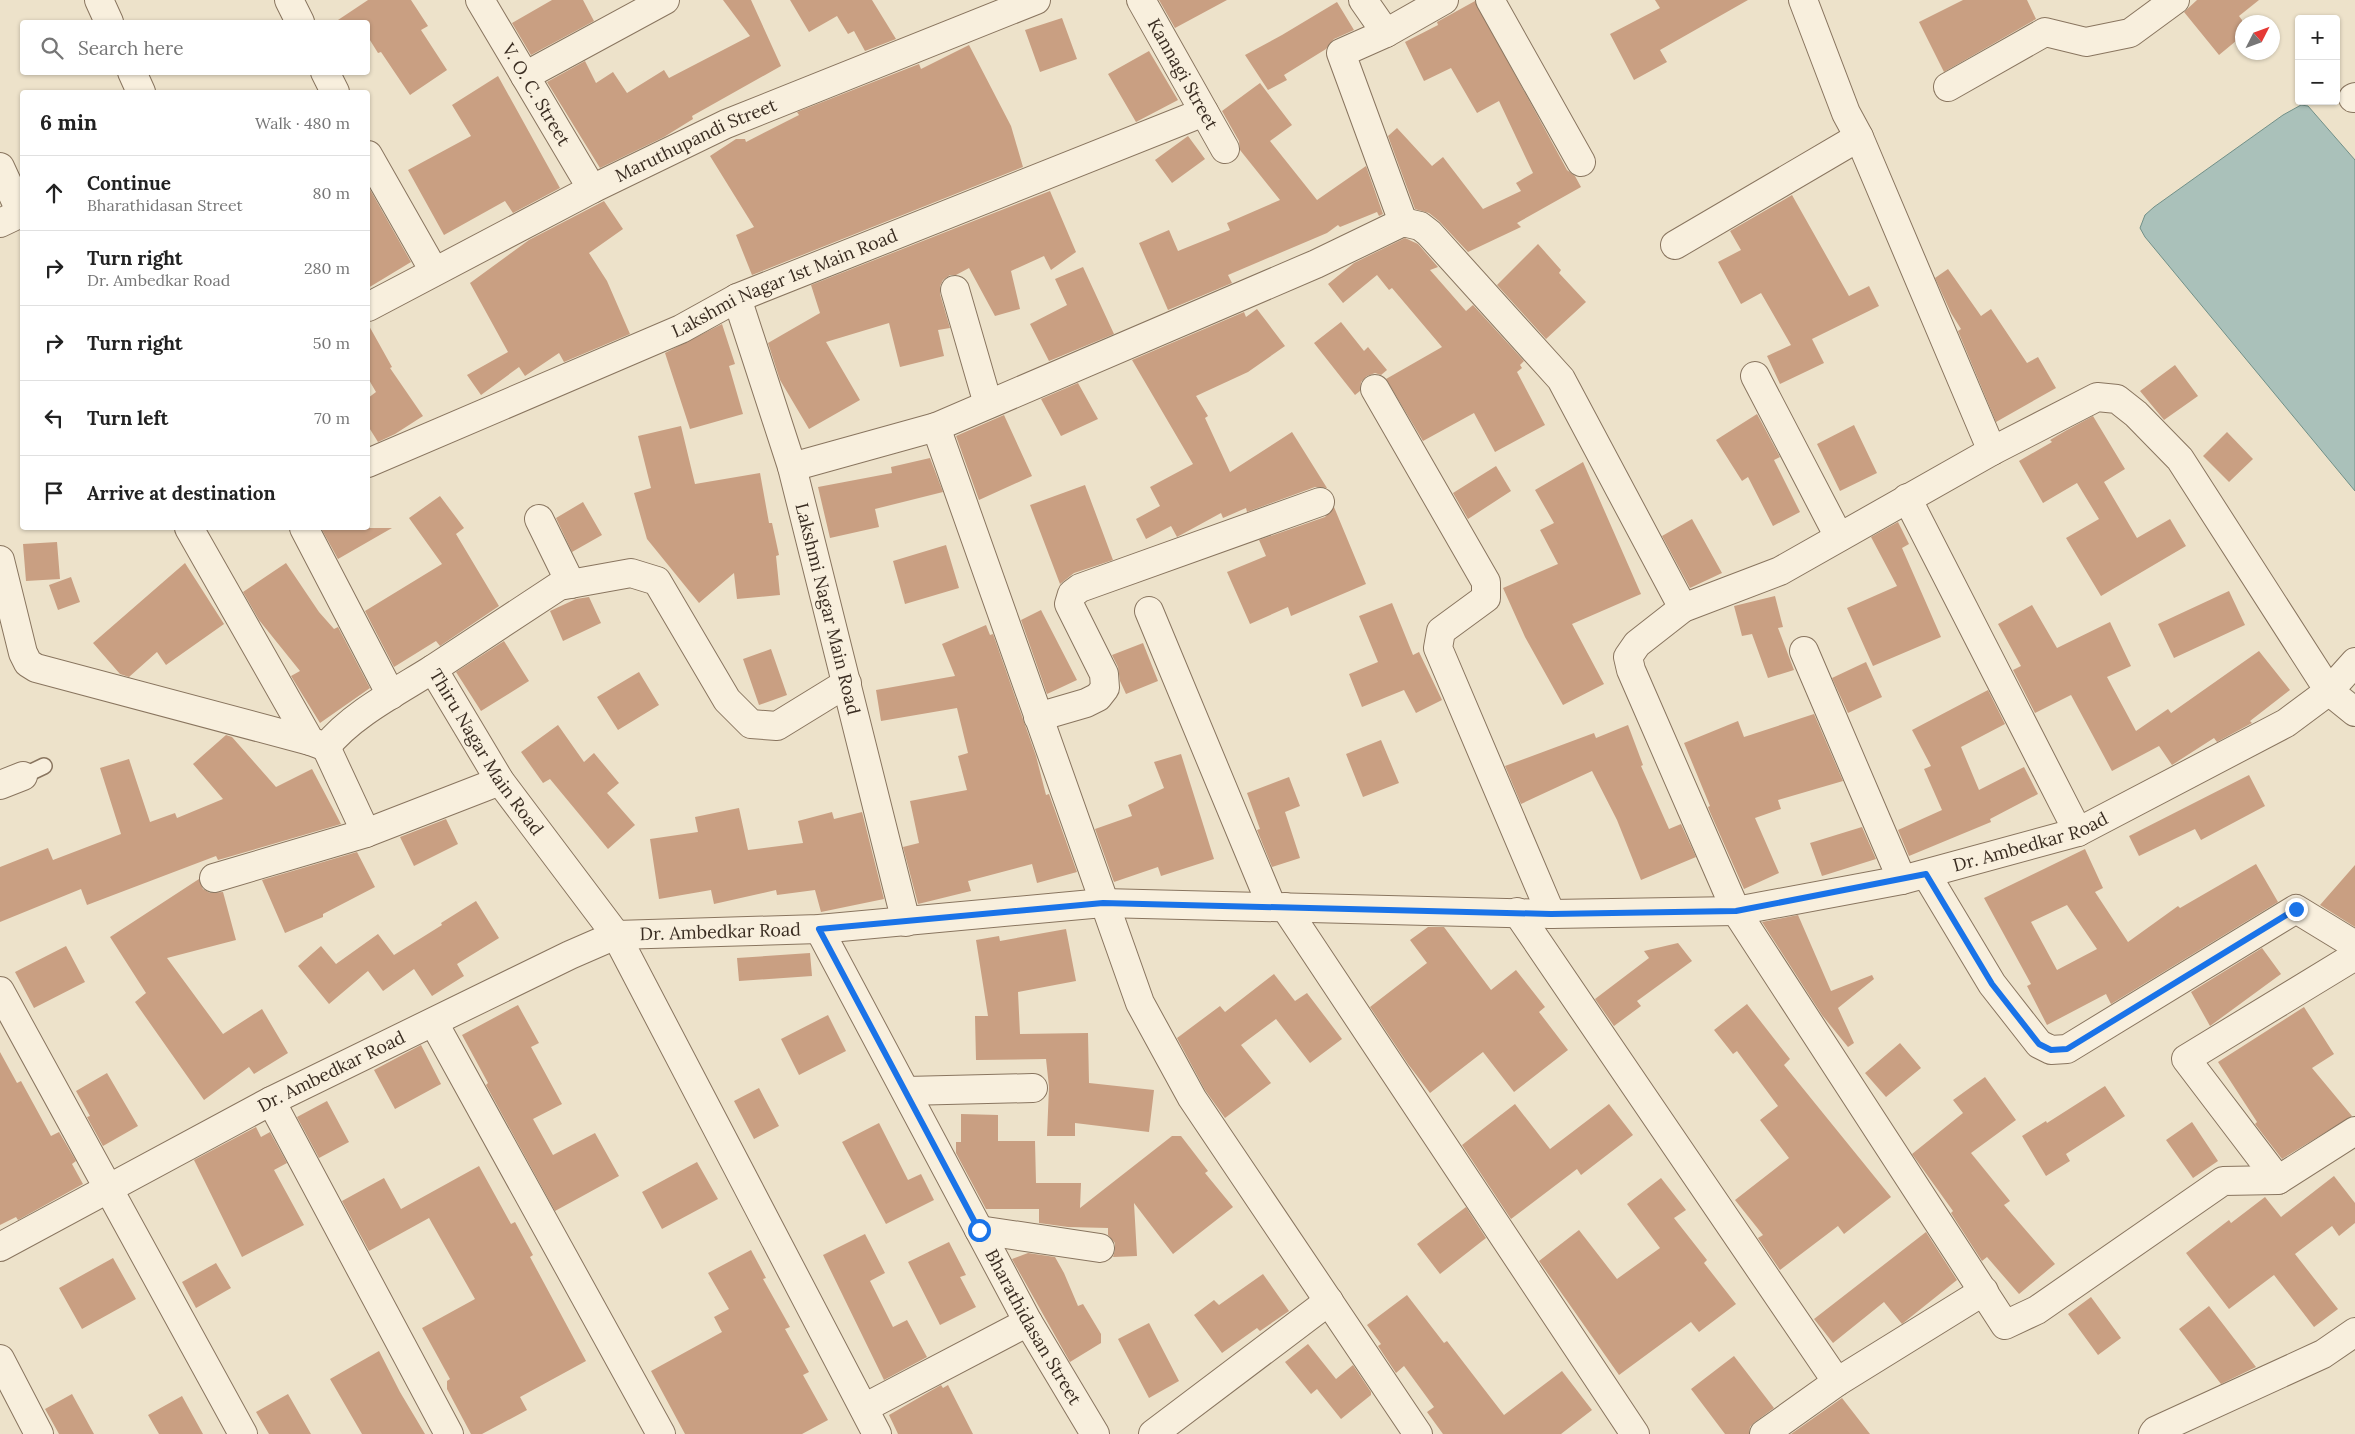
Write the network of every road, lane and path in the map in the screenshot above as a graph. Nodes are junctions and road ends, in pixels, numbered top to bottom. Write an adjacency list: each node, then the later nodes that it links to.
1 (99, 0): 12 (street)
2 (289, 0): 13 (street)
3 (480, 0): 17 (street, V. O. C. Street)
4 (664, 0): 17 (street)
5 (1036, 0): 27 (street, Maruthupandi Street)
6 (1141, 0): 21 (street, Kannagi Street)
7 (1363, 0): 14 (street)
8 (1444, 0): 14 (street)
9 (1490, 0): 25 (street)
10 (1803, 0): 22 (street)
11 (2174, 0): 18 (street)
12 (108, 20)
13 (299, 20)
14 (1386, 33): 29 (street)
15 (133, 75): 19 (street)
16 (326, 75): 20 (street)
17 (525, 76): 27 (street, V. O. C. Street)
18 (1948, 87)
19 (140, 90)
20 (334, 90)
21 (1204, 112): 23 (street, Kannagi Street); 33 (street, Lakshmi Nagar 1st Main Road)
22 (1859, 137): 30 (street); 39 (street)
23 (1225, 149)
24 (370, 159): 31 (street)
25 (1581, 162)
26 (0, 167): 28 (street)
27 (592, 189): 31 (street, Maruthupandi Street)
28 (15, 217)
29 (1403, 222): 37 (street); 50 (street)
30 (1675, 245)
31 (434, 271): 34 (street, Maruthupandi Street)
32 (955, 290): 37 (street)
33 (737, 298): 40 (street, Lakshmi Nagar 1st Main Road); 41 (street, Lakshmi Nagar Main Road)
34 (370, 306)
35 (1755, 376): 47 (street)
36 (1375, 389): 70 (street)
37 (988, 404): 38 (street)
38 (936, 427): 41 (street); 59 (street)
39 (1992, 451): 42 (street); 56 (street)
40 (370, 462)
41 (792, 467): 55 (street, Lakshmi Nagar Main Road)
42 (1907, 498): 47 (street); 62 (street)
43 (1320, 502): 59 (street)
44 (539, 519): 49 (street)
45 (190, 530): 60 (street)
46 (305, 530): 57 (street)
47 (1839, 537): 50 (street)
48 (0, 560): 60 (street)
49 (571, 584): 54 (street); 55 (street)
50 (1683, 608): 68 (street)
51 (1149, 611): 67 (street)
52 (1804, 651): 64 (street)
53 (2355, 662): 56 (street, Dr. Ambedkar Road)
54 (432, 669): 57 (street, Thiru Nagar Main Road); 61 (street, Thiru Nagar Main Road)
55 (847, 684): 71 (street, Lakshmi Nagar Main Road)
56 (2329, 691): 58 (street); 62 (street, Dr. Ambedkar Road)
57 (391, 695): 60 (street, Thiru Nagar Main Road)
58 (2355, 712)
59 (1038, 717): 66 (street)
60 (318, 744): 63 (street)
61 (500, 781): 63 (street); 73 (street, Thiru Nagar Main Road)
62 (2078, 832): 64 (street, Dr. Ambedkar Road)
63 (366, 833): 65 (street)
64 (1914, 877): 68 (street, Dr. Ambedkar Road); 74 (street)
65 (214, 878)
66 (1103, 903): 67 (street, Dr. Ambedkar Road); 71 (street, Dr. Ambedkar Road); 88 (street)
67 (1279, 907): 69 (street, Dr. Ambedkar Road); 102 (street)
68 (1736, 911): 70 (street, Dr. Ambedkar Road); 87 (street)
69 (1517, 912): 70 (street, Dr. Ambedkar Road); 92 (street)
70 (1551, 914)
71 (906, 922): 72 (street, Dr. Ambedkar Road)
72 (819, 929): 73 (street, Dr. Ambedkar Road); 79 (street, Bharathidasan Street)
73 (616, 935): 77 (street, Dr. Ambedkar Road); 93 (street, Thiru Nagar Main Road)
74 (2355, 945)
75 (2355, 956): 82 (street)
76 (0, 991): 83 (street)
77 (434, 1023): 80 (street, Dr. Ambedkar Road); 97 (street)
78 (1033, 1088): 79 (street)
79 (906, 1092): 84 (street, Bharathidasan Street)
80 (272, 1101): 83 (street, Dr. Ambedkar Road); 96 (street)
81 (2355, 1131): 82 (street)
82 (2278, 1180): 87 (street)
83 (109, 1187): 85 (street, Dr. Ambedkar Road); 95 (street)
84 (979, 1230): 86 (street); 89 (street, Bharathidasan Street)
85 (0, 1247)
86 (1100, 1248)
87 (1984, 1291): 92 (street)
88 (1329, 1301): 100 (street); 101 (street)
89 (1028, 1322): 93 (street); 99 (street, Bharathidasan Street)
90 (2355, 1332): 104 (street)
91 (0, 1359): 94 (street)
92 (1837, 1382): 103 (street)
93 (864, 1408): 98 (street, Thiru Nagar Main Road)
94 (40, 1434)
95 (243, 1434)
96 (449, 1434)
97 (661, 1434)
98 (877, 1434)
99 (1095, 1434)
100 (1153, 1434)
101 (1418, 1434)
102 (1635, 1434)
103 (1764, 1434)
104 (2152, 1434)

